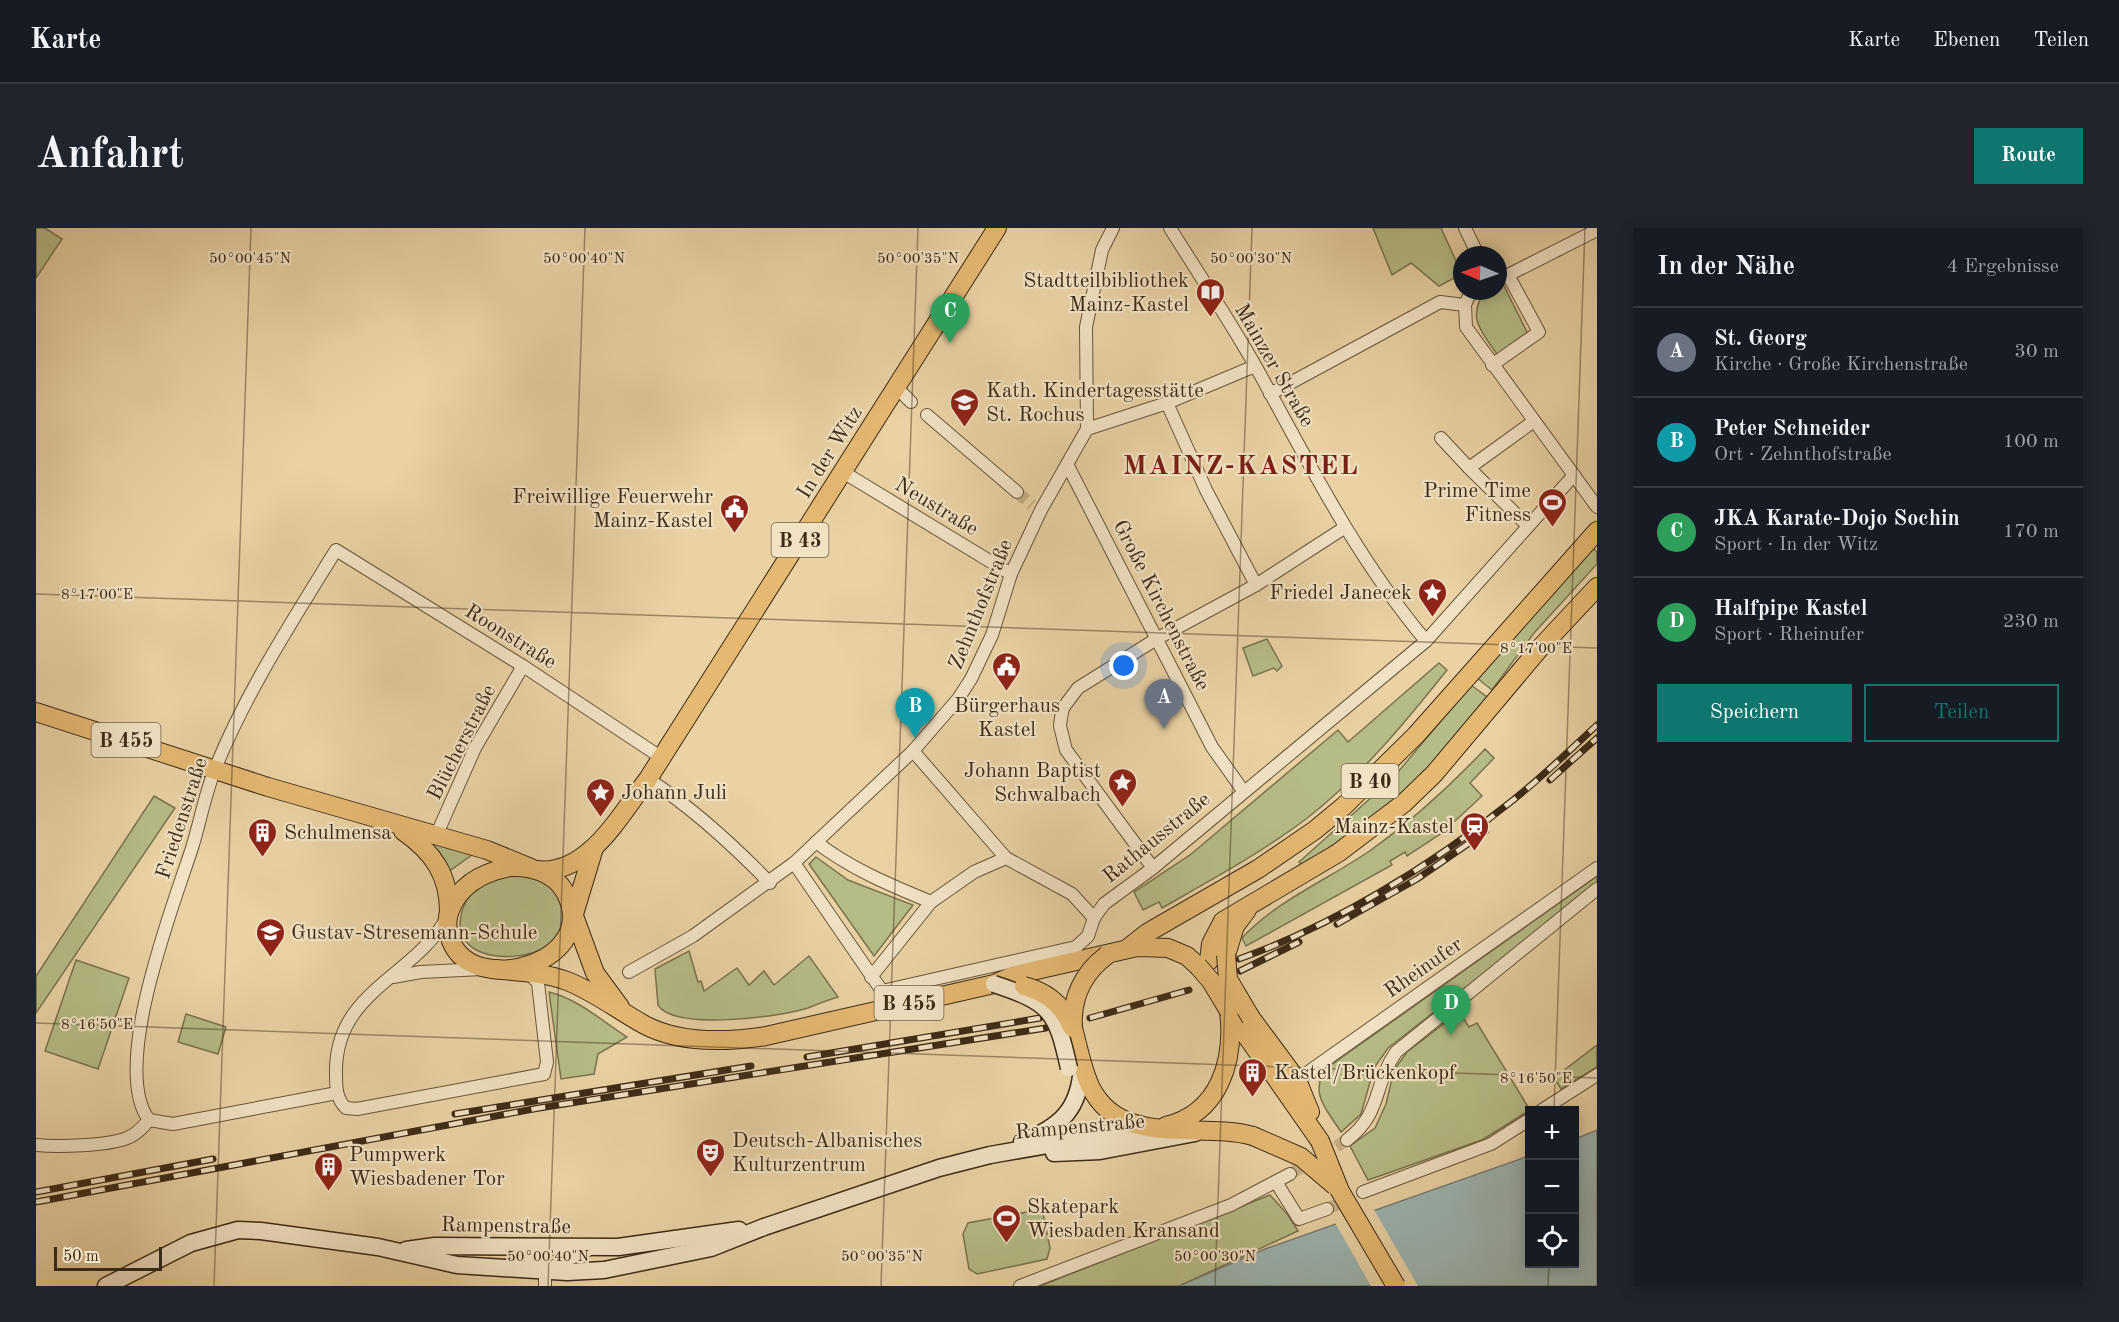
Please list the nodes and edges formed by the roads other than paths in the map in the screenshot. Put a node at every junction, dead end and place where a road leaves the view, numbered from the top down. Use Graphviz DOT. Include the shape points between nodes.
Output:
graph roads {
  1 [pos="997,228"];
  2 [pos="1113,228"];
  3 [pos="1170,228"];
  4 [pos="1465,228"];
  5 [pos="1597,230"];
  6 [pos="1474,246"];
  7 [pos="1507,272"];
  8 [pos="1507,280"];
  9 [pos="1467,300"];
  10 [pos="1465,304"];
  11 [pos="1492,365"];
  12 [pos="1255,366"];
  13 [pos="896,387"];
  14 [pos="1270,394"];
  15 [pos="911,402"];
  16 [pos="1167,403"];
  17 [pos="927,415"];
  18 [pos="1534,422"];
  19 [pos="1087,429"];
  20 [pos="1441,438"];
  21 [pos="1067,464"];
  22 [pos="1469,468"];
  23 [pos="843,472"];
  24 [pos="1574,475"];
  25 [pos="1017,492"];
  26 [pos="1597,507"];
  27 [pos="1528,526"];
  28 [pos="1344,528"];
  29 [pos="1597,531"];
  30 [pos="336,550"];
  31 [pos="1011,574"];
  32 [pos="1256,585"];
  33 [pos="1597,587"];
  34 [pos="1158,638"];
  35 [pos="1426,641"];
  36 [pos="523,666"];
  37 [pos="36,712"];
  38 [pos="913,752"];
  39 [pos="662,758"];
  40 [pos="215,770"];
  41 [pos="648,778"];
  42 [pos="1244,792"];
  43 [pos="389,822"];
  44 [pos="436,837"];
  45 [pos="816,842"];
  46 [pos="595,846"];
  47 [pos="1008,859"];
  48 [pos="794,863"];
  49 [pos="1153,868"];
  50 [pos="1597,868"];
  51 [pos="533,869"];
  52 [pos="770,883"];
  53 [pos="1597,889"];
  54 [pos="931,902"];
  55 [pos="449,914"];
  56 [pos="574,915"];
  57 [pos="1094,918"];
  58 [pos="1150,942"];
  59 [pos="1107,955"];
  60 [pos="1211,961"];
  61 [pos="491,969"];
  62 [pos="629,972"];
  63 [pos="529,973"];
  64 [pos="871,977"];
  65 [pos="384,982"];
  66 [pos="994,984"];
  67 [pos="623,1011"];
  68 [pos="1237,1019"];
  69 [pos="1073,1028"];
  70 [pos="1079,1065"];
  71 [pos="1597,1075"];
  72 [pos="1298,1091"];
  73 [pos="337,1093"];
  74 [pos="1548,1106"];
  75 [pos="149,1120"];
  76 [pos="1525,1122"];
  77 [pos="1153,1128"];
  78 [pos="1208,1130"];
  79 [pos="1347,1140"];
  80 [pos="36,1144"];
  81 [pos="990,1155"];
  82 [pos="1290,1174"];
  83 [pos="1276,1182"];
  84 [pos="1340,1191"];
  85 [pos="1364,1192"];
  86 [pos="1327,1209"];
  87 [pos="764,1227"];
  88 [pos="518,1248"];
  89 [pos="591,1248"];
  90 [pos="397,1251"];
  91 [pos="545,1278"];
  92 [pos="106,1286"];
  93 [pos="1020,1286"];
  94 [pos="1396,1286"];
  1 -- 13 [label="main road, In der Witz / B 43"];
  2 -- 19 [label="street" via="1102,250 1086,327"];
  3 -- 12 [label="street, Mainzer Straße"];
  4 -- 6 [label="street"];
  5 -- 7 [label="street"];
  8 -- 11 [label="street" via="1539,332"];
  9 -- 10 [label="street"];
  10 -- 11 [label="street" via="1466,327"];
  10 -- 14 [label="street" via="1440,302"];
  11 -- 18 [label="street"];
  12 -- 14 [label="street, Mainzer Straße"];
  12 -- 16 [label="street"];
  13 -- 15 [label="street"];
  13 -- 23 [label="main road, In der Witz / B 43"];
  14 -- 28 [label="street, Mainzer Straße"];
  16 -- 19 [label="street"];
  16 -- 32 [label="street" via="1206,490"];
  17 -- 25 [label="street"];
  18 -- 22 [label="street"];
  18 -- 24 [label="street"];
  19 -- 21 [label="street, Zehnthofstraße"];
  20 -- 22 [label="street"];
  21 -- 31 [label="street, Zehnthofstraße" via="1037,508"];
  21 -- 34 [label="street, Große Kirchenstraße"];
  22 -- 27 [label="street"];
  23 -- 31 [label="street, Neustraße"];
  23 -- 39 [label="main road, In der Witz / B 43"];
  24 -- 26 [label="street"];
  24 -- 27 [label="street, Rathausstraße"];
  27 -- 35 [label="street, Rathausstraße"];
  28 -- 32 [label="street"];
  28 -- 35 [label="street, Mainzer Straße" via="1393,602"];
  29 -- 58 [label="main road, B 40" via="1382,770 1315,830 1258,869 1206,914"];
  30 -- 36 [label="street, Roonstraße"];
  30 -- 40 [label="street, Friedenstraße" via="270,662"];
  31 -- 38 [label="street, Zehnthofstraße" via="992,634 971,679"];
  32 -- 34 [label="street"];
  33 -- 60 [label="main road, B 40" via="1434,774 1404,803 1338,854 1224,921 1211,944"];
  34 -- 42 [label="street, Große Kirchenstraße" via="1212,747"];
  34 -- 49 [label="street" via="1078,688 1063,708 1059,726 1066,750"];
  35 -- 42 [label="street, Rathausstraße"];
  36 -- 39 [label="street, Roonstraße"];
  36 -- 44 [label="street, Blücherstraße" via="475,748"];
  37 -- 40 [label="main road, B 455"];
  38 -- 45 [label="street, Zehnthofstraße"];
  38 -- 47 [label="street"];
  39 -- 41 [label="main road, In der Witz / B 43"];
  40 -- 43 [label="main road, B 455"];
  40 -- 75 [label="street, Friedenstraße" via="147,992 138,1048 138,1088"];
  41 -- 46 [label="main road, In der Witz / B 43"];
  41 -- 52 [label="street" via="681,800"];
  42 -- 49 [label="street, Rathausstraße"];
  43 -- 44 [label="main road, B 455"];
  43 -- 55 [label="main road, B 455" via="417,841 437,863 445,880"];
  44 -- 51 [label="main road, B 455" via="495,853"];
  45 -- 48 [label="street, Zehnthofstraße"];
  45 -- 54 [label="street" via="839,860"];
  46 -- 51 [label="main road, In der Witz / B 43" via="565,866"];
  46 -- 56 [label="main road, In der Witz / B 43"];
  47 -- 54 [label="street" via="974,872"];
  47 -- 57 [label="street" via="1072,894"];
  48 -- 52 [label="street, Zehnthofstraße"];
  48 -- 64 [label="street"];
  49 -- 57 [label="street, Rathausstraße" via="1104,904"];
  50 -- 72 [label="street, Rheinufer"];
  51 -- 55 [label="main road" via="498,869 475,879 459,894"];
  51 -- 56 [label="main road, B 455" via="563,888"];
  52 -- 62 [label="street, Zehnthofstraße" via="693,936"];
  53 -- 79 [label="street" via="1396,1052 1385,1068 1368,1119"];
  54 -- 64 [label="street"];
  55 -- 61 [label="main road, B 455" via="449,934 459,955 473,965"];
  55 -- 65 [label="street" via="428,943"];
  56 -- 61 [label="main road" via="565,941 550,955 521,966"];
  56 -- 67 [label="main road, B 455" via="595,973"];
  57 -- 64 [label="street, Rathausstraße" via="1088,936 1076,947 882,991"];
  58 -- 59 [label="main road, B 40"];
  58 -- 60 [label="main road, B 40"];
  59 -- 66 [label="main road, B 455, bridge" via="1015,975"];
  59 -- 69 [label="main road, B 40, bridge" via="1091,969 1080,987 1073,1007"];
  60 -- 68 [label="main road, B 40, bridge" via="1228,979"];
  60 -- 68 [label="main road, B 40, bridge" via="1211,981"];
  61 -- 63 [label="main road, B 455"];
  61 -- 65 [label="street" via="421,972"];
  63 -- 67 [label="main road, B 455" via="567,981"];
  63 -- 73 [label="street" via="537,983 547,1062 544,1074 357,1109 346,1108"];
  65 -- 73 [label="street" via="355,1009 342,1031 336,1063"];
  66 -- 67 [label="main road, B 455" via="766,1036 714,1040 665,1033"];
  66 -- 69 [label="main road, B 455, bridge" via="1042,992 1058,1004"];
  66 -- 70 [label="main road, B 455, bridge" via="1026,994 1048,1010"];
  68 -- 72 [label="main road, B 40"];
  68 -- 72 [label="main road, B 40" via="1270,1068"];
  68 -- 77 [label="main road" via="1229,1060 1216,1090 1192,1114"];
  69 -- 70 [label="main road, B 40"];
  70 -- 77 [label="main road, B 40" via="1102,1104 1127,1122"];
  70 -- 81 [label="main road, B 455" via="1066,1115 1041,1134"];
  71 -- 74 [label="street"];
  72 -- 84 [label="main road, B 40, bridge"];
  73 -- 75 [label="street" via="173,1125"];
  75 -- 80 [label="street" via="138,1132 120,1140 62,1146"];
  76 -- 85 [label="street" via="1491,1144"];
  77 -- 78 [label="main road, B 40"];
  77 -- 81 [label="main road, Rampenstraße"];
  78 -- 81 [label="main road, Rampenstraße" via="1100,1151"];
  78 -- 84 [label="main road, B 40, bridge" via="1253,1136 1301,1157"];
  81 -- 87 [label="main road, Rampenstraße" via="939,1168"];
  82 -- 83 [label="street"];
  83 -- 86 [label="street" via="1299,1219"];
  83 -- 93 [label="street" via="1231,1205"];
  84 -- 94 [label="main road, B 40, bridge"];
  87 -- 89 [label="main road, Rampenstraße" via="650,1244"];
  87 -- 91 [label="main road, Rampenstraße" via="711,1248"];
  88 -- 89 [label="main road, Rampenstraße"];
  88 -- 90 [label="main road, Rampenstraße" via="435,1246"];
  88 -- 91 [label="street"];
  89 -- 91 [label="street"];
  90 -- 91 [label="main road, Rampenstraße" via="457,1265"];
  90 -- 92 [label="main road" via="238,1230 191,1243"];
}
